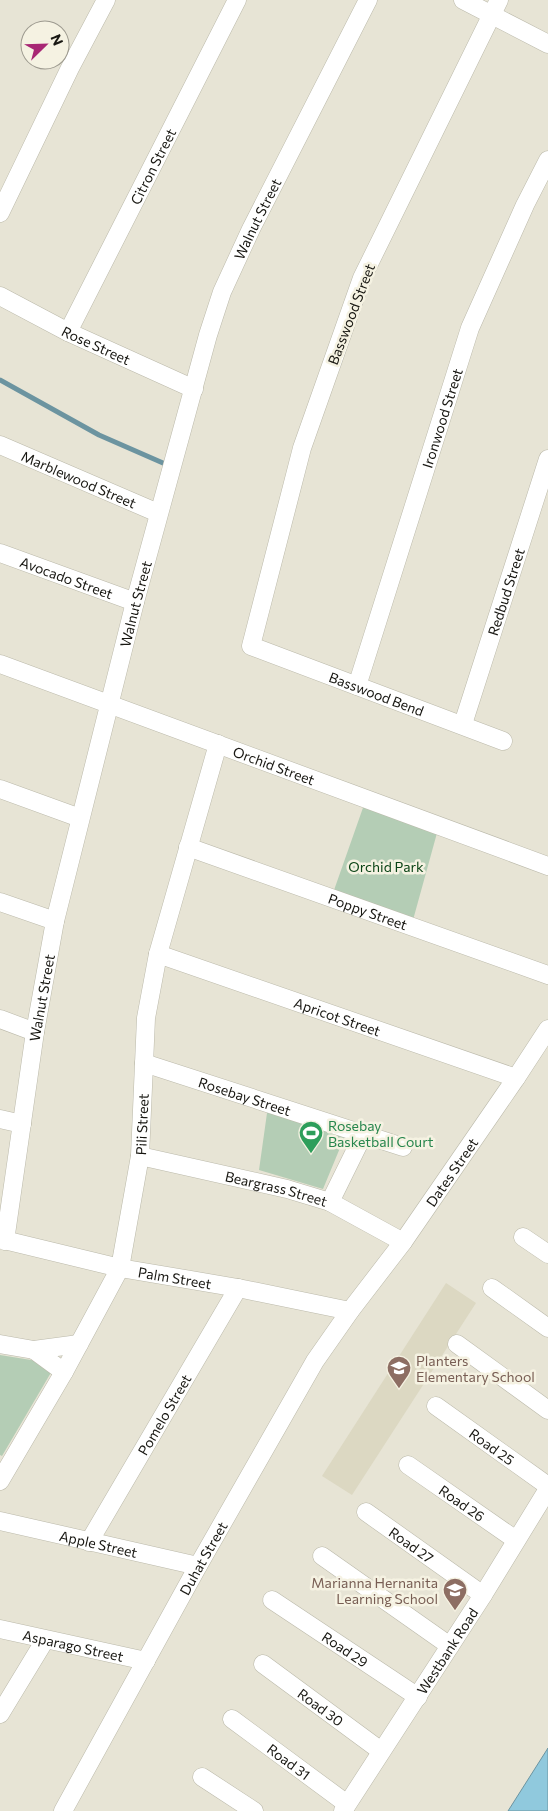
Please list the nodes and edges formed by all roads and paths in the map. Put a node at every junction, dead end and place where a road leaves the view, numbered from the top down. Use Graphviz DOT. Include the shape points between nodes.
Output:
graph roads {
  1 [pos="106,0"];
  2 [pos="237,0"];
  3 [pos="368,0"];
  4 [pos="463,0"];
  5 [pos="495,7"];
  6 [pos="548,44"];
  7 [pos="548,160"];
  8 [pos="0,213"];
  9 [pos="0,296"];
  10 [pos="68,332"];
  11 [pos="194,389"];
  12 [pos="0,445"];
  13 [pos="548,459"];
  14 [pos="158,513"];
  15 [pos="0,553"];
  16 [pos="135,602"];
  17 [pos="251,646"];
  18 [pos="0,664"];
  19 [pos="357,686"];
  20 [pos="110,703"];
  21 [pos="463,724"];
  22 [pos="503,740"];
  23 [pos="218,744"];
  24 [pos="0,789"];
  25 [pos="80,818"];
  26 [pos="188,847"];
  27 [pos="548,866"];
  28 [pos="0,902"];
  29 [pos="55,921"];
  30 [pos="158,954"];
  31 [pos="548,975"];
  32 [pos="0,1019"];
  33 [pos="548,1029"];
  34 [pos="35,1032"];
  35 [pos="144,1063"];
  36 [pos="516,1078"];
  37 [pos="0,1119"];
  38 [pos="22,1124"];
  39 [pos="364,1133"];
  40 [pos="403,1147"];
  41 [pos="140,1156"];
  42 [pos="330,1202"];
  43 [pos="523,1236"];
  44 [pos="2,1240"];
  45 [pos="403,1242"];
  46 [pos="548,1254"];
  47 [pos="120,1268"];
  48 [pos="238,1288"];
  49 [pos="492,1288"];
  50 [pos="350,1310"];
  51 [pos="548,1328"];
  52 [pos="0,1344"];
  53 [pos="79,1344"];
  54 [pos="457,1344"];
  55 [pos="34,1350"];
  56 [pos="64,1372"];
  57 [pos="436,1406"];
  58 [pos="548,1410"];
  59 [pos="408,1466"];
  60 [pos="0,1481"];
  61 [pos="548,1487"];
  62 [pos="366,1512"];
  63 [pos="0,1521"];
  64 [pos="516,1540"];
  65 [pos="89,1542"];
  66 [pos="322,1556"];
  67 [pos="198,1566"];
  68 [pos="483,1595"];
  69 [pos="272,1600"];
  70 [pos="0,1629"];
  71 [pos="45,1640"];
  72 [pos="450,1646"];
  73 [pos="146,1661"];
  74 [pos="263,1664"];
  75 [pos="418,1697"];
  76 [pos="0,1714"];
  77 [pos="232,1719"];
  78 [pos="380,1751"];
  79 [pos="202,1777"];
  80 [pos="345,1808"];
  81 [pos="63,1811"];
  82 [pos="254,1811"];
  1 -- 8 [label="street"];
  2 -- 10 [label="street, Citron Street"];
  3 -- 11 [label="street, Walnut Street" via="250,229 222,292"];
  4 -- 5 [label="street"];
  5 -- 6 [label="street"];
  5 -- 17 [label="street, Basswood Street" via="362,278 302,448"];
  7 -- 19 [label="street, Ironwood Street" via="470,328"];
  9 -- 10 [label="street, Rose Street"];
  10 -- 11 [label="street, Rose Street"];
  11 -- 14 [label="street, Walnut Street"];
  12 -- 14 [label="street, Marblewood Street"];
  13 -- 21 [label="street, Redbud Street"];
  14 -- 16 [label="street, Walnut Street"];
  15 -- 16 [label="street, Avocado Street"];
  16 -- 20 [label="street, Walnut Street"];
  17 -- 19 [label="street, Basswood Bend"];
  18 -- 20 [label="street, Orchid Street"];
  19 -- 21 [label="street, Basswood Bend"];
  20 -- 23 [label="street, Orchid Street"];
  20 -- 25 [label="street, Walnut Street"];
  21 -- 22 [label="street, Basswood Bend"];
  23 -- 26 [label="street, Pili Street"];
  23 -- 27 [label="street, Orchid Street"];
  24 -- 25 [label="street"];
  25 -- 29 [label="street, Walnut Street"];
  26 -- 30 [label="street, Pili Street"];
  26 -- 31 [label="street, Poppy Street"];
  28 -- 29 [label="street"];
  29 -- 34 [label="street, Walnut Street"];
  30 -- 35 [label="street, Pili Street" via="146,1018"];
  30 -- 36 [label="street, Apricot Street"];
  32 -- 34 [label="street"];
  33 -- 36 [label="street, Dates Street"];
  34 -- 38 [label="street, Walnut Street"];
  35 -- 39 [label="street, Rosebay Street"];
  35 -- 41 [label="street, Pili Street"];
  36 -- 45 [label="street, Dates Street"];
  37 -- 38 [label="street"];
  38 -- 44 [label="street, Walnut Street"];
  39 -- 40 [label="street, Rosebay Street"];
  39 -- 42 [label="street"];
  41 -- 42 [label="street, Beargrass Street" via="287,1189"];
  41 -- 47 [label="street, Pili Street"];
  42 -- 45 [label="street, Beargrass Street"];
  43 -- 46 [label="street"];
  44 -- 47 [label="street, Palm Street"];
  45 -- 50 [label="street, Dates Street"];
  47 -- 48 [label="street, Palm Street"];
  47 -- 53 [label="street, Pili Street"];
  48 -- 50 [label="street, Palm Street"];
  48 -- 65 [label="street, Pomelo Street"];
  49 -- 51 [label="street"];
  50 -- 67 [label="street, Duhat Street" via="315,1361"];
  52 -- 55 [label="street"];
  53 -- 55 [label="street"];
  53 -- 56 [label="street, Pili Street"];
  54 -- 58 [label="street"];
  55 -- 56 [label="street"];
  56 -- 60 [label="street, Pili Street"];
  57 -- 61 [label="street, Road 25"];
  59 -- 64 [label="street, Road 26"];
  61 -- 64 [label="street, Westbank Road"];
  62 -- 68 [label="street, Road 27"];
  63 -- 65 [label="street, Apple Street"];
  64 -- 68 [label="street, Westbank Road"];
  65 -- 67 [label="street, Apple Street"];
  66 -- 72 [label="street"];
  67 -- 73 [label="street, Duhat Street"];
  68 -- 72 [label="street, Westbank Road"];
  69 -- 75 [label="street, Road 29"];
  70 -- 71 [label="street, Asparago Street"];
  71 -- 73 [label="street, Asparago Street"];
  71 -- 76 [label="street"];
  72 -- 75 [label="street, Westbank Road"];
  73 -- 81 [label="street, Duhat Street"];
  74 -- 78 [label="street, Road 30"];
  75 -- 78 [label="street, Westbank Road"];
  77 -- 80 [label="street, Road 31"];
  78 -- 80 [label="street, Westbank Road"];
  79 -- 82 [label="street"];
}
